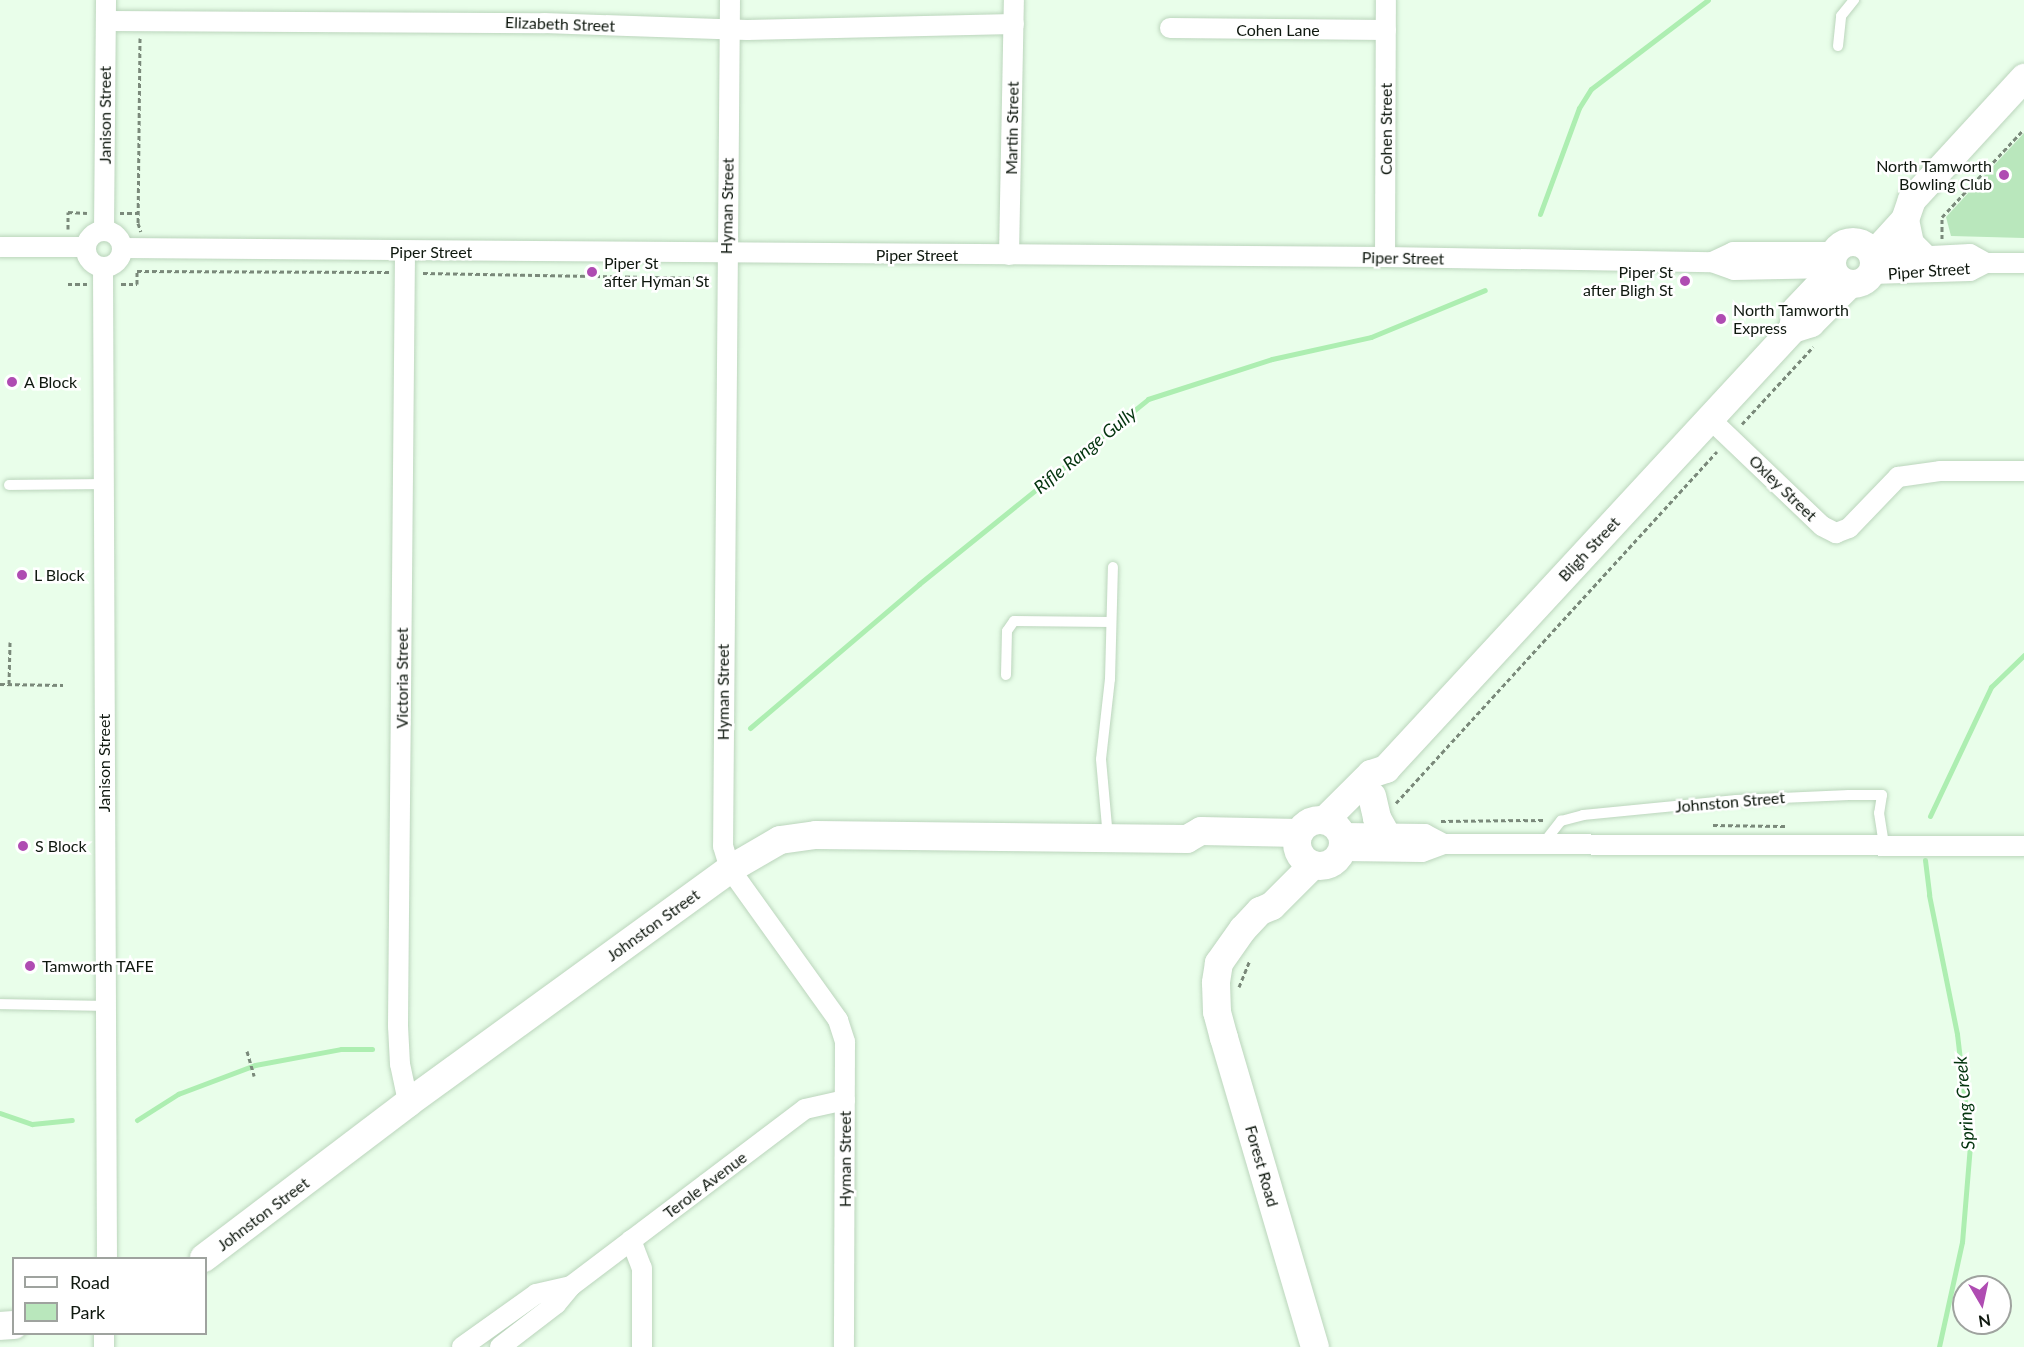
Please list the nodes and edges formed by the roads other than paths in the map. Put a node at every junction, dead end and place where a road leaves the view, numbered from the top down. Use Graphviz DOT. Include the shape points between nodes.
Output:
graph roads {
  1 [pos="106,0"];
  2 [pos="730,0"];
  3 [pos="1014,0"];
  4 [pos="1386,0"];
  5 [pos="1854,0"];
  6 [pos="106,21"];
  7 [pos="1014,24"];
  8 [pos="730,27"];
  9 [pos="1170,28"];
  10 [pos="1386,30"];
  11 [pos="1838,46"];
  12 [pos="2024,78"];
  13 [pos="1909,210"];
  14 [pos="104,231"];
  15 [pos="0,247"];
  16 [pos="86,248"];
  17 [pos="122,248"];
  18 [pos="1932,250"];
  19 [pos="405,252"];
  20 [pos="726,254"];
  21 [pos="1009,255"];
  22 [pos="1385,257"];
  23 [pos="1853,263"];
  24 [pos="1986,263"];
  25 [pos="2024,263"];
  26 [pos="103,267"];
  27 [pos="1709,418"];
  28 [pos="2024,471"];
  29 [pos="104,484"];
  30 [pos="9,485"];
  31 [pos="1113,567"];
  32 [pos="1111,622"];
  33 [pos="1006,675"];
  34 [pos="1386,770"];
  35 [pos="1372,796"];
  36 [pos="1337,833"];
  37 [pos="1396,834"];
  38 [pos="1108,838"];
  39 [pos="1444,844"];
  40 [pos="1542,844"];
  41 [pos="1884,844"];
  42 [pos="2024,846"];
  43 [pos="1302,850"];
  44 [pos="730,869"];
  45 [pos="0,1004"];
  46 [pos="104,1006"];
  47 [pos="845,1100"];
  48 [pos="408,1103"];
  49 [pos="631,1240"];
  50 [pos="107,1257"];
  51 [pos="205,1257"];
  52 [pos="571,1286"];
  53 [pos="462,1347"];
  54 [pos="500,1347"];
  55 [pos="642,1347"];
  56 [pos="844,1347"];
  57 [pos="1315,1347"];
  1 -- 6 [label="street, Janison Street"];
  2 -- 8 [label="street, Hyman Street"];
  3 -- 7 [label="street, Martin Street"];
  4 -- 10 [label="street, Cohen Street"];
  5 -- 11 [label="lane" via="1841,16"];
  6 -- 8 [label="street, Elizabeth Street"];
  6 -- 14 [label="street, Janison Street"];
  7 -- 8 [label="street, Elizabeth Street"];
  7 -- 21 [label="street, Martin Street"];
  8 -- 20 [label="street, Hyman Street"];
  9 -- 10 [label="street, Cohen Lane"];
  10 -- 22 [label="street, Cohen Street"];
  12 -- 13 [label="street, Bligh Street"];
  13 -- 18 [label="street" via="1910,244"];
  13 -- 23 [label="street, Bligh Street"];
  14 -- 16 [label="street" via="94,234"];
  14 -- 17 [label="street" via="118,238"];
  15 -- 16 [label="street"];
  16 -- 26 [label="street" via="92,263"];
  17 -- 19 [label="street, Piper Street"];
  17 -- 26 [label="street" via="115,264"];
  18 -- 23 [label="street, Piper Street"];
  18 -- 24 [label="street, Piper Street" via="1970,254"];
  19 -- 20 [label="street, Piper Street"];
  19 -- 48 [label="street, Victoria Street" via="396,272 398,1026"];
  20 -- 21 [label="street, Piper Street"];
  20 -- 44 [label="street, Hyman Street" via="722,776 723,846"];
  21 -- 22 [label="street, Piper Street"];
  22 -- 23 [label="street, Piper Street" via="1712,262 1733,252"];
  23 -- 24 [label="street, Piper Street" via="1970,271"];
  23 -- 27 [label="street, Bligh Street" via="1796,310 1804,336"];
  24 -- 25 [label="street, Piper Street"];
  26 -- 29 [label="street, Janison Street"];
  27 -- 28 [label="street, Oxley Street" via="1822,526 1836,533 1849,528 1898,477 1940,471"];
  27 -- 34 [label="street, Bligh Street"];
  29 -- 30 [label="lane"];
  29 -- 46 [label="street, Janison Street"];
  31 -- 32 [label="lane"];
  32 -- 33 [label="lane" via="1014,621 1007,631"];
  32 -- 38 [label="lane" via="1101,771"];
  34 -- 35 [label="street, Bligh Street" via="1384,783"];
  34 -- 36 [label="street, Bligh Street" via="1371,774"];
  35 -- 36 [label="street, Bligh Street"];
  35 -- 37 [label="street" via="1377,819"];
  36 -- 37 [label="street"];
  36 -- 39 [label="street" via="1422,852"];
  36 -- 43 [label="street" via="1307,823"];
  36 -- 43 [label="street" via="1327,865"];
  37 -- 39 [label="street" via="1425,834"];
  38 -- 43 [label="street, Johnston Street" via="1186,839 1201,848"];
  38 -- 44 [label="street, Johnston Street" via="804,836 768,845"];
  39 -- 40 [label="street"];
  40 -- 41 [label="street"];
  40 -- 41 [label="lane, Johnston Street" via="1561,821 1583,815 1736,800 1848,795 1882,795 1879,813"];
  41 -- 42 [label="street"];
  43 -- 57 [label="street, Forest Road" via="1260,897 1260,911 1219,963 1226,989 1224,1038"];
  44 -- 47 [label="street, Hyman Street" via="838,1020 845,1042"];
  44 -- 48 [label="street, Johnston Street"];
  45 -- 46 [label="lane"];
  46 -- 50 [label="street, Janison Street"];
  47 -- 49 [label="street, Terole Avenue" via="805,1110"];
  47 -- 56 [label="street, Hyman Street"];
  48 -- 51 [label="street, Johnston Street"];
  49 -- 52 [label="street, Terole Avenue"];
  49 -- 55 [label="street" via="642,1268"];
  52 -- 53 [label="street, Terole Avenue" via="536,1294"];
  52 -- 54 [label="street, Terole Avenue" via="556,1304"];
}
